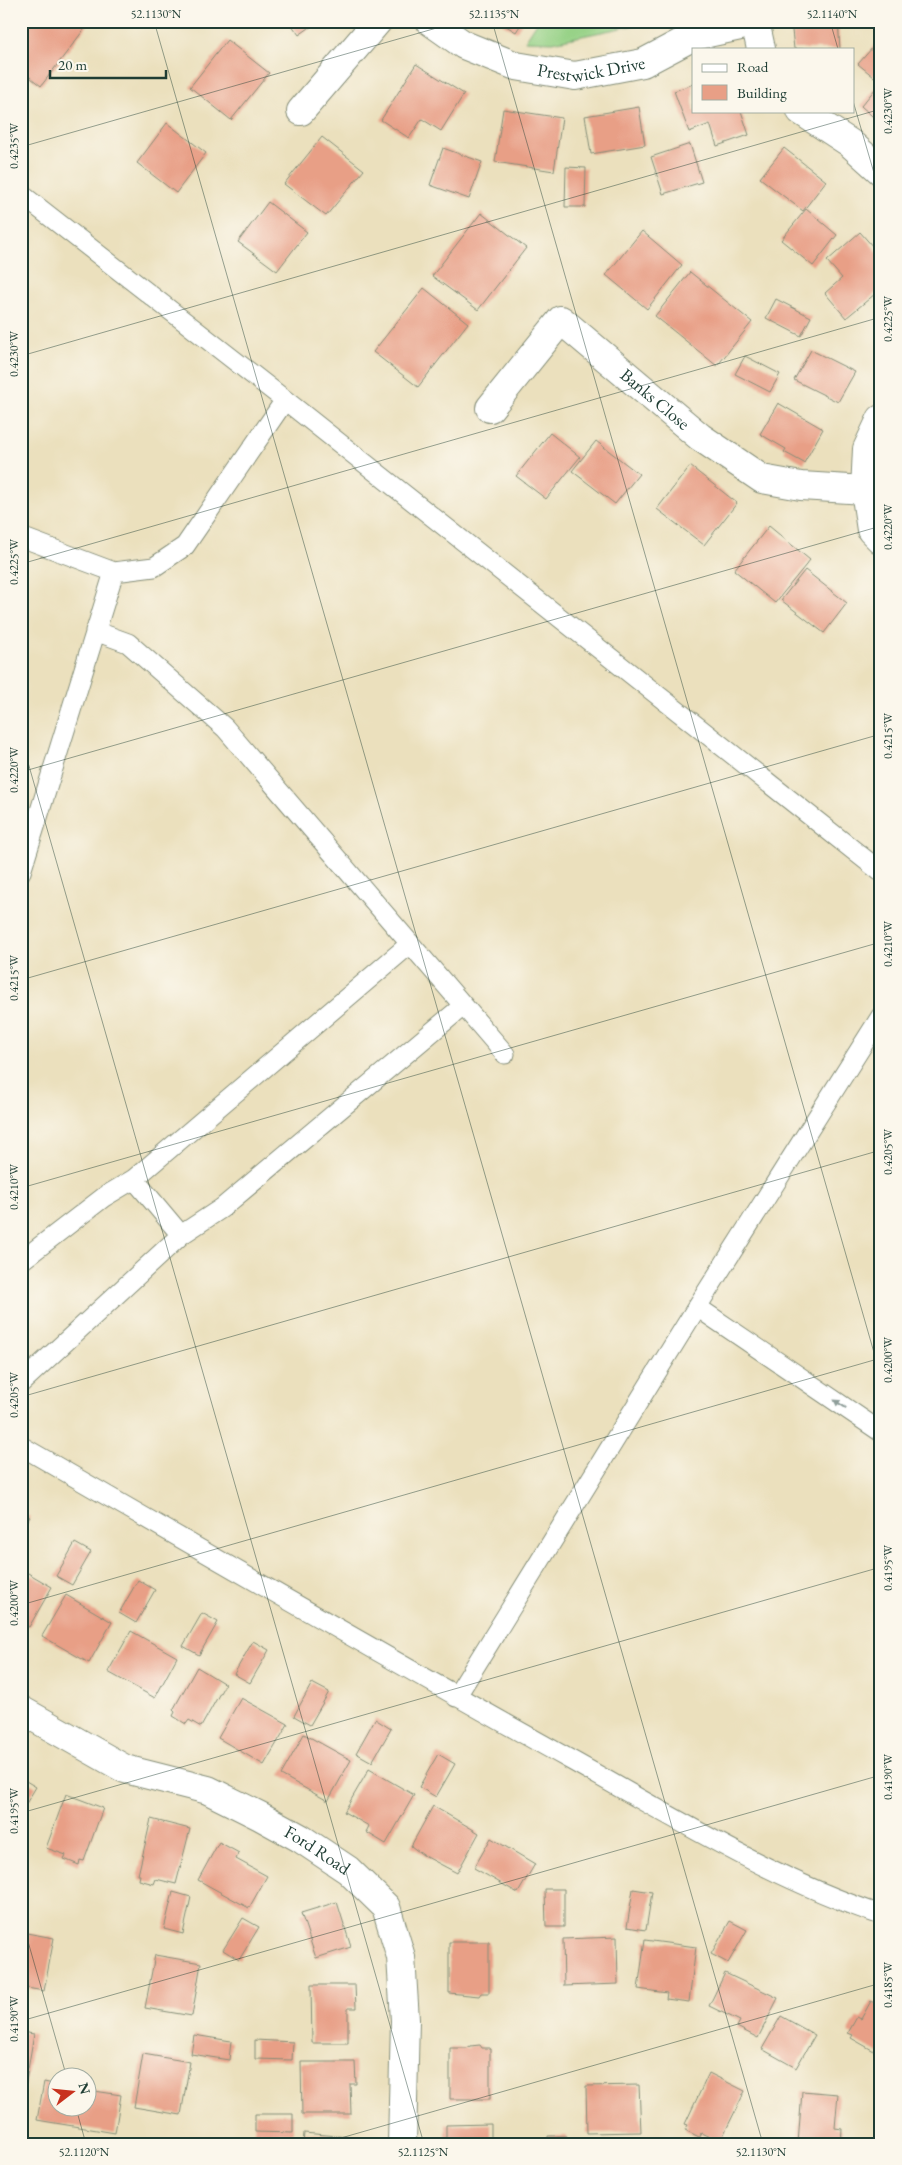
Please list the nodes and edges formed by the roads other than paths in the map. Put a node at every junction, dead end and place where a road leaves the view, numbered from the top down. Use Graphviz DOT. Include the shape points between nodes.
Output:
graph roads {
  1 [pos="378,21"];
  2 [pos="430,21"];
  3 [pos="757,31"];
  4 [pos="301,111"];
  5 [pos="803,112"];
  6 [pos="881,170"];
  7 [pos="21,194"];
  8 [pos="286,400"];
  9 [pos="490,408"];
  10 [pos="881,419"];
  11 [pos="864,490"];
  12 [pos="21,537"];
  13 [pos="881,540"];
  14 [pos="114,572"];
  15 [pos="95,631"];
  16 [pos="21,872"];
  17 [pos="881,872"];
  18 [pos="410,944"];
  19 [pos="463,1006"];
  20 [pos="881,1016"];
  21 [pos="505,1054"];
  22 [pos="134,1179"];
  23 [pos="182,1235"];
  24 [pos="21,1261"];
  25 [pos="696,1308"];
  26 [pos="21,1383"];
  27 [pos="881,1432"];
  28 [pos="21,1446"];
  29 [pos="456,1697"];
  30 [pos="21,1710"];
  31 [pos="881,1915"];
  32 [pos="402,2144"];
  1 -- 4 [label="street"];
  2 -- 3 [label="street, Prestwick Drive" via="464,46 516,66 575,76 643,63 694,36"];
  5 -- 6 [label="street" via="850,143"];
  7 -- 8 [label="lane"];
  8 -- 14 [label="lane" via="185,546 154,567"];
  8 -- 17 [label="lane"];
  9 -- 11 [label="street, Banks Close" via="561,320 700,437 762,479 801,486"];
  10 -- 11 [label="street" via="867,449"];
  11 -- 13 [label="street" via="871,530"];
  12 -- 14 [label="lane"];
  14 -- 15 [label="lane"];
  15 -- 16 [label="lane"];
  15 -- 18 [label="lane" via="128,642 225,728"];
  18 -- 19 [label="lane"];
  18 -- 22 [label="lane"];
  19 -- 21 [label="lane"];
  19 -- 23 [label="lane" via="222,1208"];
  20 -- 25 [label="lane"];
  22 -- 23 [label="lane"];
  22 -- 24 [label="lane"];
  23 -- 26 [label="lane"];
  27 -- 25 [label="lane, one-way"];
  25 -- 29 [label="lane"];
  28 -- 29 [label="lane"];
  29 -- 31 [label="lane" via="751,1860 836,1900"];
  30 -- 32 [label="street, Ford Road" via="126,1769 208,1790 260,1816 348,1870 386,1907 401,1957 404,2020"];
}
